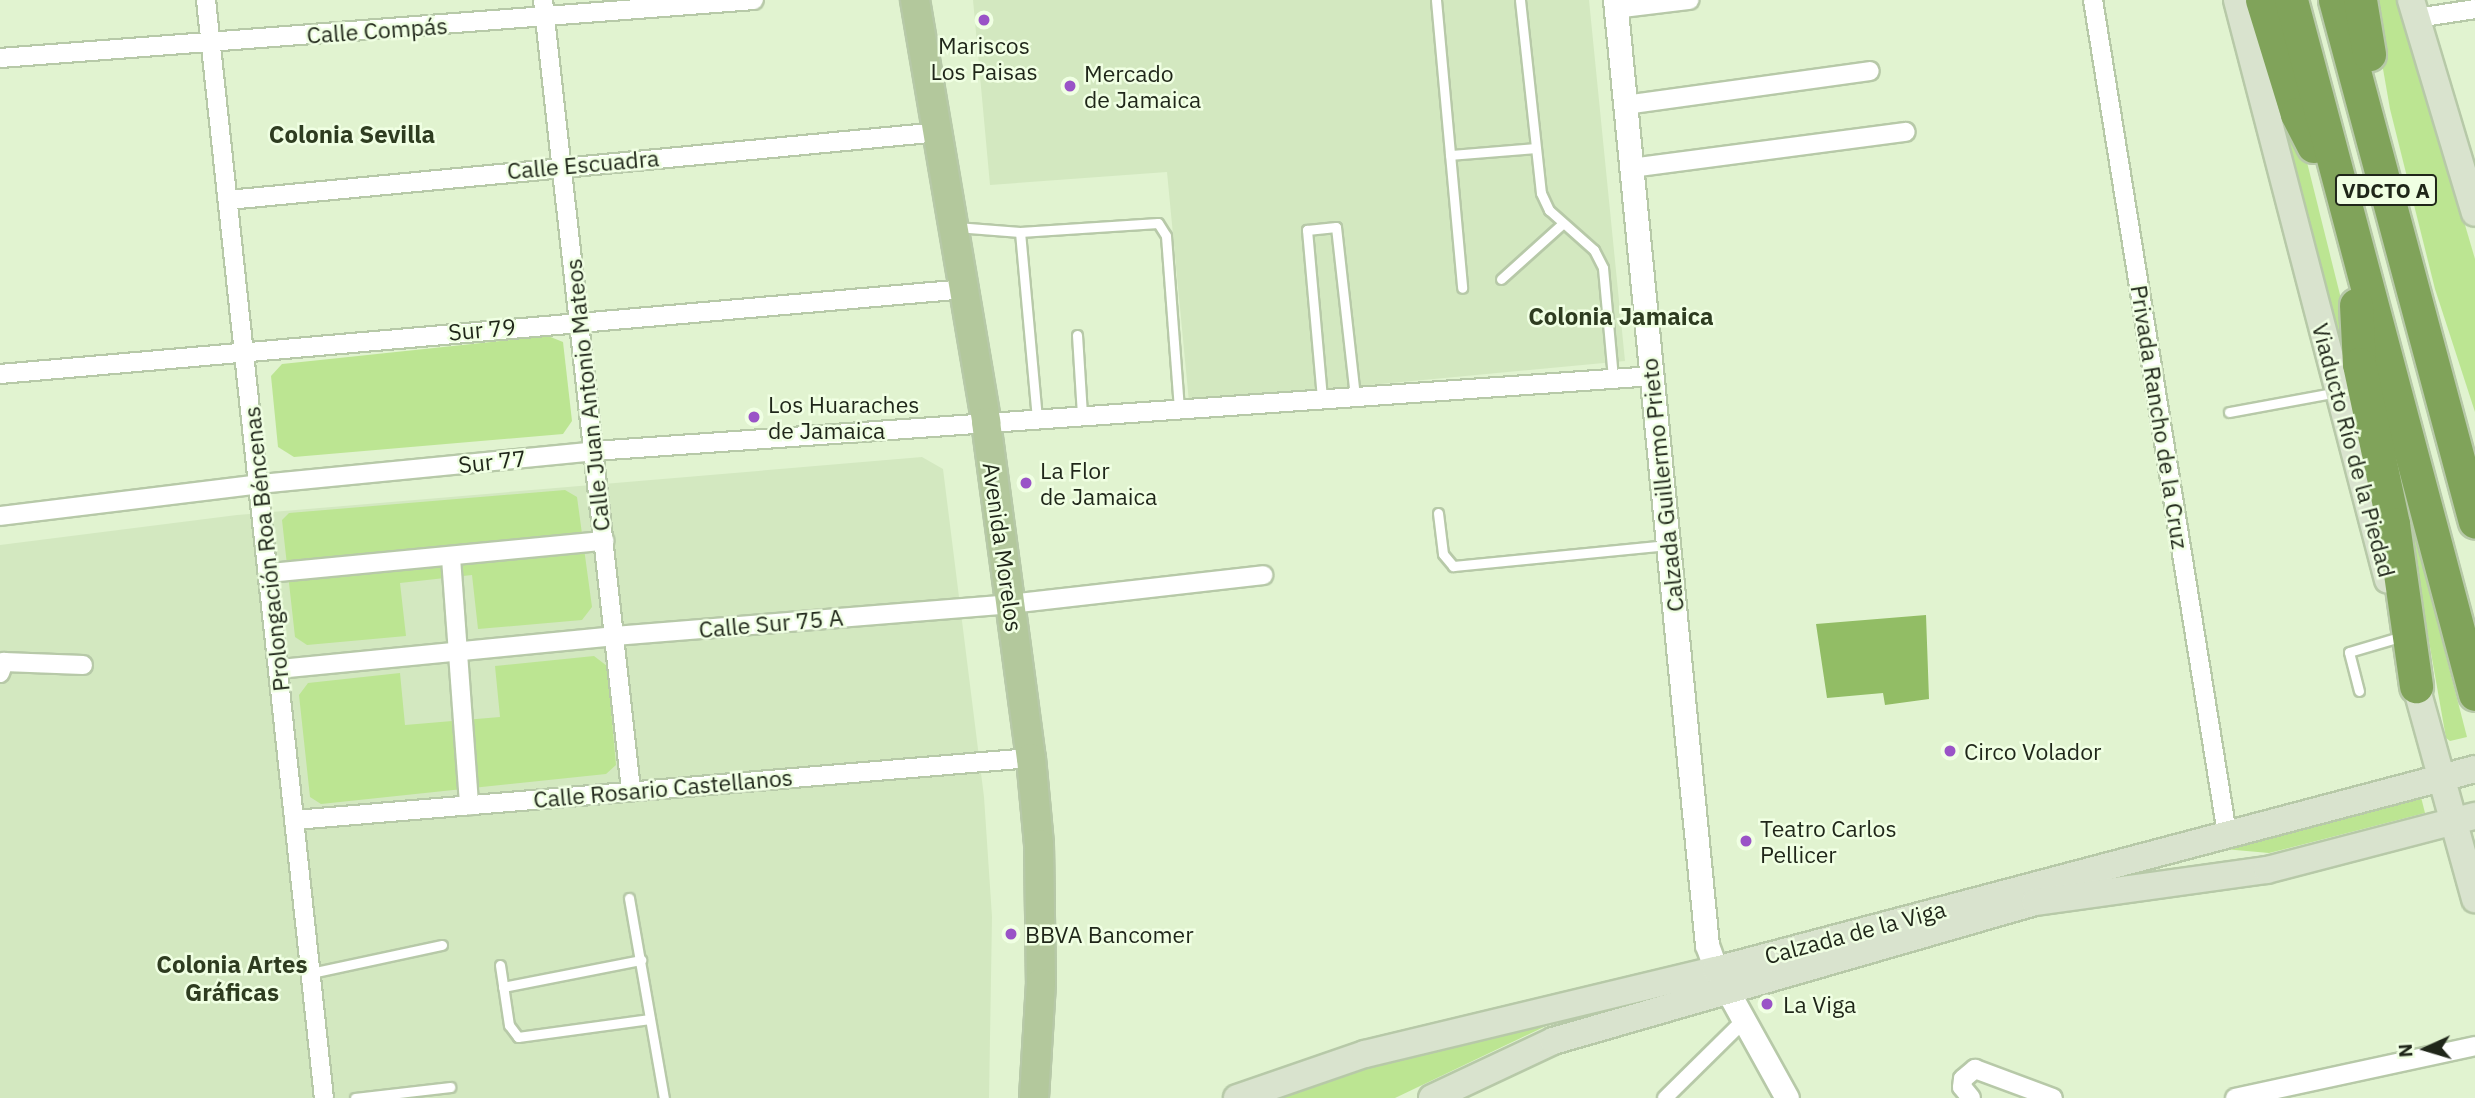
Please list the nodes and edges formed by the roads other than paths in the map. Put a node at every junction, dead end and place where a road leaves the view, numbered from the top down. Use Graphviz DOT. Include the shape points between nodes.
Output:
graph roads {
  1 [pos="206,0"];
  2 [pos="754,0"];
  3 [pos="915,0"];
  4 [pos="1436,0"];
  5 [pos="1689,0"];
  6 [pos="2092,0"];
  7 [pos="2237,0"];
  8 [pos="2262,0"];
  9 [pos="2291,0"];
  10 [pos="2335,0"];
  11 [pos="2360,0"];
  12 [pos="1523,2"];
  13 [pos="1615,5"];
  14 [pos="544,9"];
  15 [pos="2414,9"];
  16 [pos="2475,9"];
  17 [pos="211,43"];
  18 [pos="0,58"];
  19 [pos="1870,71"];
  20 [pos="1625,105"];
  21 [pos="939,132"];
  22 [pos="1906,132"];
  23 [pos="1535,148"];
  24 [pos="1450,155"];
  25 [pos="561,166"];
  26 [pos="1631,168"];
  27 [pos="2336,178"];
  28 [pos="228,200"];
  29 [pos="2389,202"];
  30 [pos="2475,213"];
  31 [pos="1562,224"];
  32 [pos="955,227"];
  33 [pos="1020,232"];
  34 [pos="2360,268"];
  35 [pos="1501,279"];
  36 [pos="1462,288"];
  37 [pos="965,289"];
  38 [pos="2414,294"];
  39 [pos="579,320"];
  40 [pos="1077,335"];
  41 [pos="245,351"];
  42 [pos="0,373"];
  43 [pos="1652,376"];
  44 [pos="1613,378"];
  45 [pos="2339,392"];
  46 [pos="1355,396"];
  47 [pos="1322,398"];
  48 [pos="1179,407"];
  49 [pos="2229,412"];
  50 [pos="1082,414"];
  51 [pos="1037,419"];
  52 [pos="986,422"];
  53 [pos="2475,444"];
  54 [pos="594,452"];
  55 [pos="260,484"];
  56 [pos="1438,513"];
  57 [pos="0,516"];
  58 [pos="2475,522"];
  59 [pos="604,541"];
  60 [pos="1668,545"];
  61 [pos="451,558"];
  62 [pos="269,573"];
  63 [pos="1262,575"];
  64 [pos="1010,604"];
  65 [pos="614,636"];
  66 [pos="2403,636"];
  67 [pos="458,651"];
  68 [pos="83,665"];
  69 [pos="279,669"];
  70 [pos="0,673"];
  71 [pos="2416,687"];
  72 [pos="2359,691"];
  73 [pos="2475,694"];
  74 [pos="1031,758"];
  75 [pos="2475,769"];
  76 [pos="2442,778"];
  77 [pos="631,789"];
  78 [pos="469,804"];
  79 [pos="2465,818"];
  80 [pos="295,820"];
  81 [pos="2227,834"];
  82 [pos="2079,871"];
  83 [pos="2164,883"];
  84 [pos="629,898"];
  85 [pos="2475,899"];
  86 [pos="442,945"];
  87 [pos="641,960"];
  88 [pos="500,965"];
  89 [pos="311,973"];
  90 [pos="1721,979"];
  91 [pos="503,987"];
  92 [pos="1617,994"];
  93 [pos="650,1019"];
  94 [pos="1744,1020"];
  95 [pos="2475,1046"];
  96 [pos="1502,1062"];
  97 [pos="450,1087"];
  98 [pos="324,1098"];
  99 [pos="355,1098"];
  100 [pos="664,1098"];
  101 [pos="1034,1098"];
  102 [pos="1237,1098"];
  103 [pos="1432,1098"];
  104 [pos="1665,1098"];
  105 [pos="1787,1098"];
  106 [pos="1971,1098"];
  107 [pos="2053,1098"];
  108 [pos="2235,1098"];
  1 -- 17 [label="street, Prolongación Roa Béncenas"];
  2 -- 14 [label="street, Calle Compás"];
  3 -- 21 [label="main road, Avenida Morelos"];
  4 -- 24 [label="lane"];
  5 -- 13 [label="street"];
  6 -- 81 [label="street, Privada Rancho de la Cruz"];
  7 -- 45 [label="main road, Viaducto Río de la Piedad"];
  8 -- 27 [label="highway" via="2297,114"];
  9 -- 27 [label="highway, VDCTO A"];
  10 -- 29 [label="highway, VDCTO A"];
  11 -- 29 [label="highway" via="2383,129"];
  12 -- 23 [label="lane"];
  13 -- 20 [label="street, Calzada Guillermo Prieto"];
  14 -- 17 [label="street, Calle Compás"];
  14 -- 25 [label="street, Calle Juan Antonio Mateos"];
  15 -- 16 [label="street"];
  15 -- 30 [label="main road"];
  17 -- 18 [label="street, Calle Compás"];
  17 -- 28 [label="street, Prolongación Roa Béncenas"];
  19 -- 20 [label="street"];
  20 -- 26 [label="street, Calzada Guillermo Prieto"];
  21 -- 25 [label="street, Calle Escuadra"];
  21 -- 32 [label="main road, Avenida Morelos"];
  22 -- 26 [label="street"];
  23 -- 24 [label="lane"];
  23 -- 31 [label="lane" via="1541,193"];
  24 -- 36 [label="lane"];
  25 -- 28 [label="street, Calle Escuadra"];
  25 -- 39 [label="street, Calle Juan Antonio Mateos"];
  26 -- 43 [label="street, Calzada Guillermo Prieto"];
  27 -- 34 [label="highway, VDCTO A"];
  28 -- 41 [label="street, Prolongación Roa Béncenas"];
  29 -- 38 [label="highway, VDCTO A"];
  31 -- 35 [label="lane"];
  31 -- 44 [label="lane" via="1594,250 1603,268"];
  32 -- 33 [label="lane"];
  32 -- 37 [label="main road, Avenida Morelos"];
  33 -- 48 [label="lane" via="1150,222 1163,229"];
  33 -- 51 [label="lane"];
  34 -- 71 [label="highway" via="2355,317 2359,365 2398,549"];
  34 -- 73 [label="highway, VDCTO A"];
  37 -- 39 [label="street, Sur 79"];
  37 -- 52 [label="main road, Avenida Morelos"];
  38 -- 53 [label="highway" via="2445,356"];
  38 -- 58 [label="highway, VDCTO A"];
  39 -- 41 [label="street, Sur 79"];
  39 -- 54 [label="street, Calle Juan Antonio Mateos"];
  40 -- 50 [label="lane"];
  41 -- 42 [label="street, Sur 79"];
  41 -- 55 [label="street, Prolongación Roa Béncenas"];
  43 -- 44 [label="street, Sur 77"];
  43 -- 60 [label="street, Calzada Guillermo Prieto"];
  44 -- 46 [label="street, Sur 77"];
  45 -- 49 [label="lane"];
  45 -- 66 [label="main road, Viaducto Río de la Piedad"];
  46 -- 47 [label="street, Sur 77"];
  46 -- 47 [label="lane" via="1336,227 1307,230"];
  47 -- 48 [label="street, Sur 77"];
  48 -- 50 [label="street, Sur 77"];
  50 -- 51 [label="street, Sur 77"];
  51 -- 52 [label="street, Sur 77"];
  52 -- 54 [label="street, Sur 77"];
  52 -- 64 [label="main road, Avenida Morelos"];
  54 -- 55 [label="street, Sur 77"];
  54 -- 59 [label="street, Calle Juan Antonio Mateos"];
  55 -- 57 [label="street, Sur 77"];
  55 -- 62 [label="street, Prolongación Roa Béncenas"];
  56 -- 60 [label="lane" via="1443,554 1453,566"];
  59 -- 61 [label="street"];
  59 -- 65 [label="street, Calle Juan Antonio Mateos"];
  60 -- 90 [label="street, Calzada Guillermo Prieto" via="1707,945"];
  61 -- 62 [label="street"];
  61 -- 67 [label="street"];
  62 -- 69 [label="street, Prolongación Roa Béncenas"];
  63 -- 64 [label="street, Calle Sur 75 A"];
  64 -- 65 [label="street, Calle Sur 75 A"];
  64 -- 74 [label="main road, Avenida Morelos"];
  65 -- 67 [label="street, Calle Sur 75 A"];
  65 -- 77 [label="street, Calle Juan Antonio Mateos"];
  66 -- 71 [label="main road, Viaducto Río de la Piedad"];
  66 -- 72 [label="lane" via="2349,652"];
  67 -- 69 [label="street, Calle Sur 75 A"];
  67 -- 78 [label="street"];
  68 -- 70 [label="street" via="4,662"];
  69 -- 80 [label="street, Prolongación Roa Béncenas"];
  71 -- 76 [label="main road, Viaducto Río de la Piedad"];
  74 -- 77 [label="street, Calle Rosario Castellanos"];
  74 -- 101 [label="main road, Avenida Morelos" via="1039,844 1041,982"];
  75 -- 76 [label="main road, Calzada de la Viga"];
  76 -- 79 [label="main road, Viaducto Río de la Piedad"];
  76 -- 81 [label="main road, Calzada de la Viga"];
  77 -- 78 [label="street, Calle Rosario Castellanos"];
  78 -- 80 [label="street, Calle Rosario Castellanos"];
  79 -- 83 [label="main road, Calzada de la Viga" via="2267,870"];
  79 -- 85 [label="main road, Viaducto Río de la Piedad"];
  80 -- 89 [label="street, Prolongación Roa Béncenas"];
  81 -- 82 [label="main road, Calzada de la Viga"];
  82 -- 83 [label="main road" via="2130,873"];
  82 -- 90 [label="main road, Calzada de la Viga"];
  83 -- 90 [label="main road, Calzada de la Viga" via="2035,902"];
  84 -- 87 [label="lane"];
  86 -- 89 [label="lane"];
  87 -- 91 [label="lane"];
  87 -- 93 [label="lane"];
  88 -- 91 [label="lane"];
  89 -- 98 [label="street, Prolongación Roa Béncenas"];
  90 -- 92 [label="main road, Calzada de la Viga"];
  90 -- 94 [label="street, Calzada Guillermo Prieto"];
  90 -- 96 [label="main road, Calzada de la Viga"];
  91 -- 93 [label="lane" via="509,1025 518,1037"];
  92 -- 96 [label="main road"];
  92 -- 102 [label="main road, Calzada de la Viga" via="1365,1054"];
  93 -- 100 [label="lane"];
  94 -- 104 [label="street"];
  94 -- 105 [label="street, Calzada Guillermo Prieto"];
  95 -- 108 [label="street"];
  96 -- 103 [label="main road, Calzada de la Viga"];
  97 -- 99 [label="lane"];
  106 -- 107 [label="street" via="1962,1087 1963,1079 1975,1069"];
}
